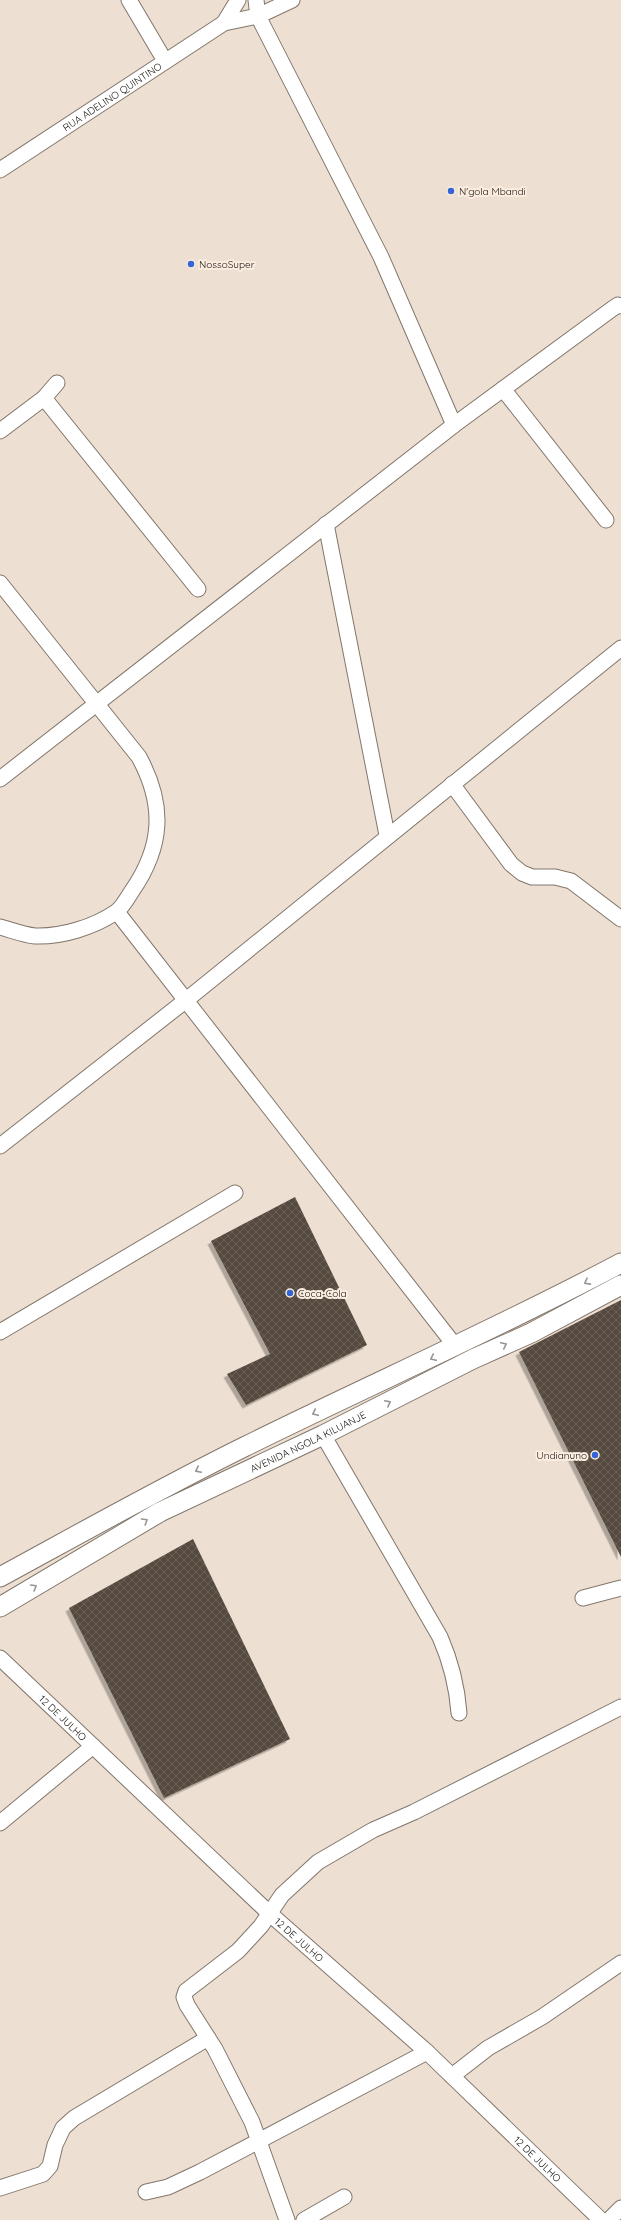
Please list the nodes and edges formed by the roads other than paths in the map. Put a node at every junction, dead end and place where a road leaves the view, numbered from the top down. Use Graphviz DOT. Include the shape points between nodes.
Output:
graph roads {
  1 [pos="129,0"];
  2 [pos="238,0"];
  3 [pos="256,0"];
  4 [pos="292,0"];
  5 [pos="258,16"];
  6 [pos="224,23"];
  7 [pos="165,61"];
  8 [pos="0,170"];
  9 [pos="621,306"];
  10 [pos="57,382"];
  11 [pos="502,389"];
  12 [pos="44,398"];
  13 [pos="454,425"];
  14 [pos="0,431"];
  15 [pos="606,520"];
  16 [pos="326,524"];
  17 [pos="0,583"];
  18 [pos="198,589"];
  19 [pos="621,648"];
  20 [pos="96,702"];
  21 [pos="0,779"];
  22 [pos="452,784"];
  23 [pos="387,836"];
  24 [pos="117,912"];
  25 [pos="621,919"];
  26 [pos="0,927"];
  27 [pos="185,1001"];
  28 [pos="0,1146"];
  29 [pos="235,1193"];
  30 [pos="621,1263"];
  31 [pos="621,1285"];
  32 [pos="0,1332"];
  33 [pos="456,1347"];
  34 [pos="323,1435"];
  35 [pos="0,1577"];
  36 [pos="621,1588"];
  37 [pos="583,1598"];
  38 [pos="0,1607"];
  39 [pos="0,1658"];
  40 [pos="621,1707"];
  41 [pos="459,1713"];
  42 [pos="93,1746"];
  43 [pos="0,1823"];
  44 [pos="269,1913"];
  45 [pos="621,1963"];
  46 [pos="208,2038"];
  47 [pos="427,2052"];
  48 [pos="452,2076"];
  49 [pos="259,2141"];
  50 [pos="0,2188"];
  51 [pos="146,2192"];
  52 [pos="344,2198"];
  53 [pos="621,2208"];
  54 [pos="287,2220"];
  55 [pos="304,2220"];
  56 [pos="601,2220"];
  57 [pos="609,2220"];
  1 -- 7 [label="street"];
  2 -- 6 [label="street, RUA ADELINO QUINTINO"];
  3 -- 5 [label="street"];
  4 -- 5 [label="street, RUA ADELINO QUINTINO"];
  5 -- 6 [label="street, RUA ADELINO QUINTINO"];
  5 -- 13 [label="street" via="382,256"];
  6 -- 7 [label="street, RUA ADELINO QUINTINO"];
  7 -- 8 [label="street, RUA ADELINO QUINTINO"];
  9 -- 11 [label="street" via="612,309"];
  10 -- 12 [label="street"];
  11 -- 13 [label="street"];
  11 -- 15 [label="street"];
  12 -- 14 [label="street"];
  12 -- 18 [label="street"];
  13 -- 16 [label="street"];
  16 -- 20 [label="street"];
  16 -- 23 [label="street"];
  17 -- 20 [label="street"];
  19 -- 22 [label="street"];
  20 -- 21 [label="street"];
  20 -- 24 [label="street" via="139,757 150,778 156,800 154,851 138,882"];
  22 -- 23 [label="street"];
  22 -- 25 [label="street" via="511,864 532,877 555,877 571,881"];
  23 -- 27 [label="street"];
  24 -- 26 [label="street" via="82,928 58,935 34,936"];
  24 -- 27 [label="street"];
  27 -- 28 [label="street"];
  27 -- 33 [label="street"];
  29 -- 32 [label="street"];
  30 -- 33 [label="main road, one-way" via="541,1306"];
  34 -- 31 [label="main road, AVENIDA NGOLA KILUANJE, one-way" via="473,1359 531,1333"];
  33 -- 35 [label="main road, one-way" via="246,1446 143,1498"];
  38 -- 34 [label="main road, AVENIDA NGOLA KILUANJE, one-way" via="160,1512"];
  34 -- 41 [label="street" via="440,1637 451,1663"];
  36 -- 37 [label="street"];
  39 -- 42 [label="street, 12 DE JULHO"];
  40 -- 44 [label="street" via="348,1844 318,1862 299,1878"];
  42 -- 43 [label="street"];
  42 -- 44 [label="street, 12 DE JULHO"];
  44 -- 46 [label="street" via="261,1926 238,1951 186,1991 184,1998 187,2005"];
  44 -- 47 [label="street, 12 DE JULHO"];
  45 -- 48 [label="street" via="542,2017 488,2048"];
  46 -- 49 [label="street" via="229,2075"];
  46 -- 50 [label="street" via="74,2118 63,2128 55,2145 50,2166 43,2174"];
  47 -- 48 [label="street, 12 DE JULHO"];
  47 -- 49 [label="street"];
  48 -- 56 [label="street, 12 DE JULHO"];
  49 -- 51 [label="street" via="168,2187"];
  49 -- 54 [label="street"];
  52 -- 55 [label="street"];
  53 -- 57 [label="street"];
}
